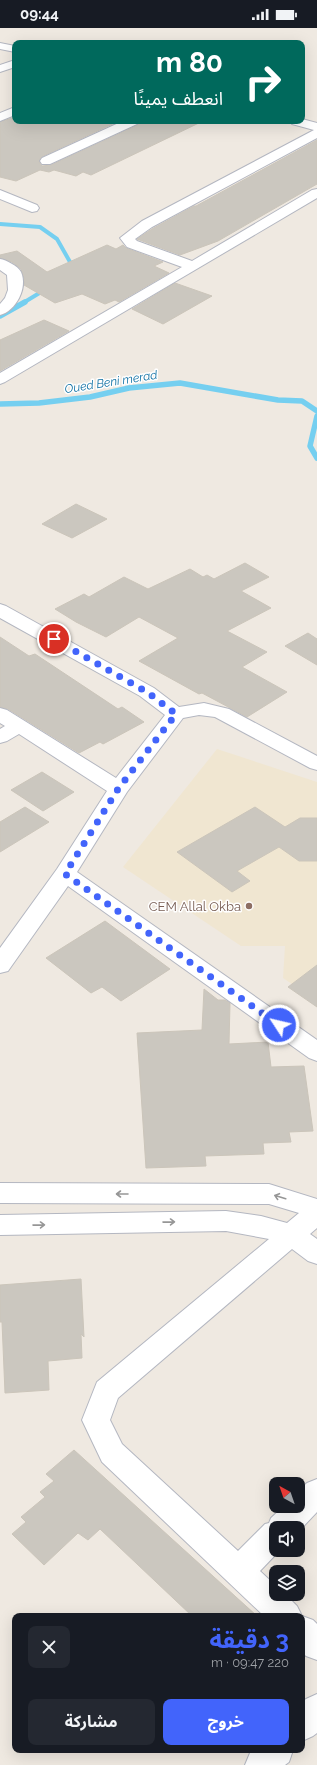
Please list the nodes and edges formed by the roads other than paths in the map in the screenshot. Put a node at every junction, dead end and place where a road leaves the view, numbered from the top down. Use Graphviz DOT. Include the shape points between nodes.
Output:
graph roads {
  1 [pos="0,46"];
  2 [pos="12,48"];
  3 [pos="12,64"];
  4 [pos="0,69"];
  5 [pos="12,112"];
  6 [pos="0,117"];
  7 [pos="305,123"];
  8 [pos="126,124"];
  9 [pos="317,126"];
  10 [pos="317,134"];
  11 [pos="46,161"];
  12 [pos="317,193"];
  13 [pos="0,194"];
  14 [pos="32,208"];
  15 [pos="0,263"];
  16 [pos="193,266"];
  17 [pos="0,311"];
  18 [pos="0,379"];
  19 [pos="0,610"];
  20 [pos="0,714"];
  21 [pos="176,714"];
  22 [pos="19,726"];
  23 [pos="0,737"];
  24 [pos="317,764"];
  25 [pos="118,789"];
  26 [pos="65,874"];
  27 [pos="0,966"];
  28 [pos="317,1052"];
  29 [pos="0,1193"];
  30 [pos="317,1209"];
  31 [pos="317,1213"];
  32 [pos="0,1225"];
  33 [pos="292,1235"];
  34 [pos="317,1253"];
  35 [pos="317,1492"];
  36 [pos="289,1521"];
  37 [pos="269,1541"];
  38 [pos="239,1572"];
  39 [pos="283,1613"];
  40 [pos="305,1634"];
  41 [pos="317,1645"];
  42 [pos="317,1710"];
  43 [pos="305,1722"];
  44 [pos="274,1753"];
  45 [pos="262,1765"];
  1 -- 2 [label="street"];
  3 -- 4 [label="street"];
  5 -- 6 [label="street"];
  7 -- 9 [label="street"];
  8 -- 11 [label="street"];
  10 -- 16 [label="street" via="147,224 127,238 132,244"];
  12 -- 16 [label="street"];
  13 -- 14 [label="street"];
  15 -- 17 [label="street" via="14,273 16,292 11,302"];
  16 -- 18 [label="street"];
  19 -- 21 [label="street" via="147,692"];
  20 -- 22 [label="street"];
  21 -- 24 [label="street" via="196,708 222,712"];
  21 -- 25 [label="street"];
  22 -- 23 [label="street"];
  22 -- 25 [label="street"];
  25 -- 26 [label="street"];
  26 -- 27 [label="street"];
  26 -- 28 [label="street"];
  30 -- 29 [label="street, one-way" via="269,1194"];
  31 -- 33 [label="street"];
  32 -- 33 [label="street, one-way" via="226,1221 261,1226"];
  33 -- 34 [label="street"];
  33 -- 38 [label="street" via="107,1391 96,1420 112,1453"];
  35 -- 36 [label="street"];
  37 -- 38 [label="street"];
  38 -- 39 [label="street"];
  40 -- 41 [label="street"];
  42 -- 43 [label="street"];
  44 -- 45 [label="street"];
}
